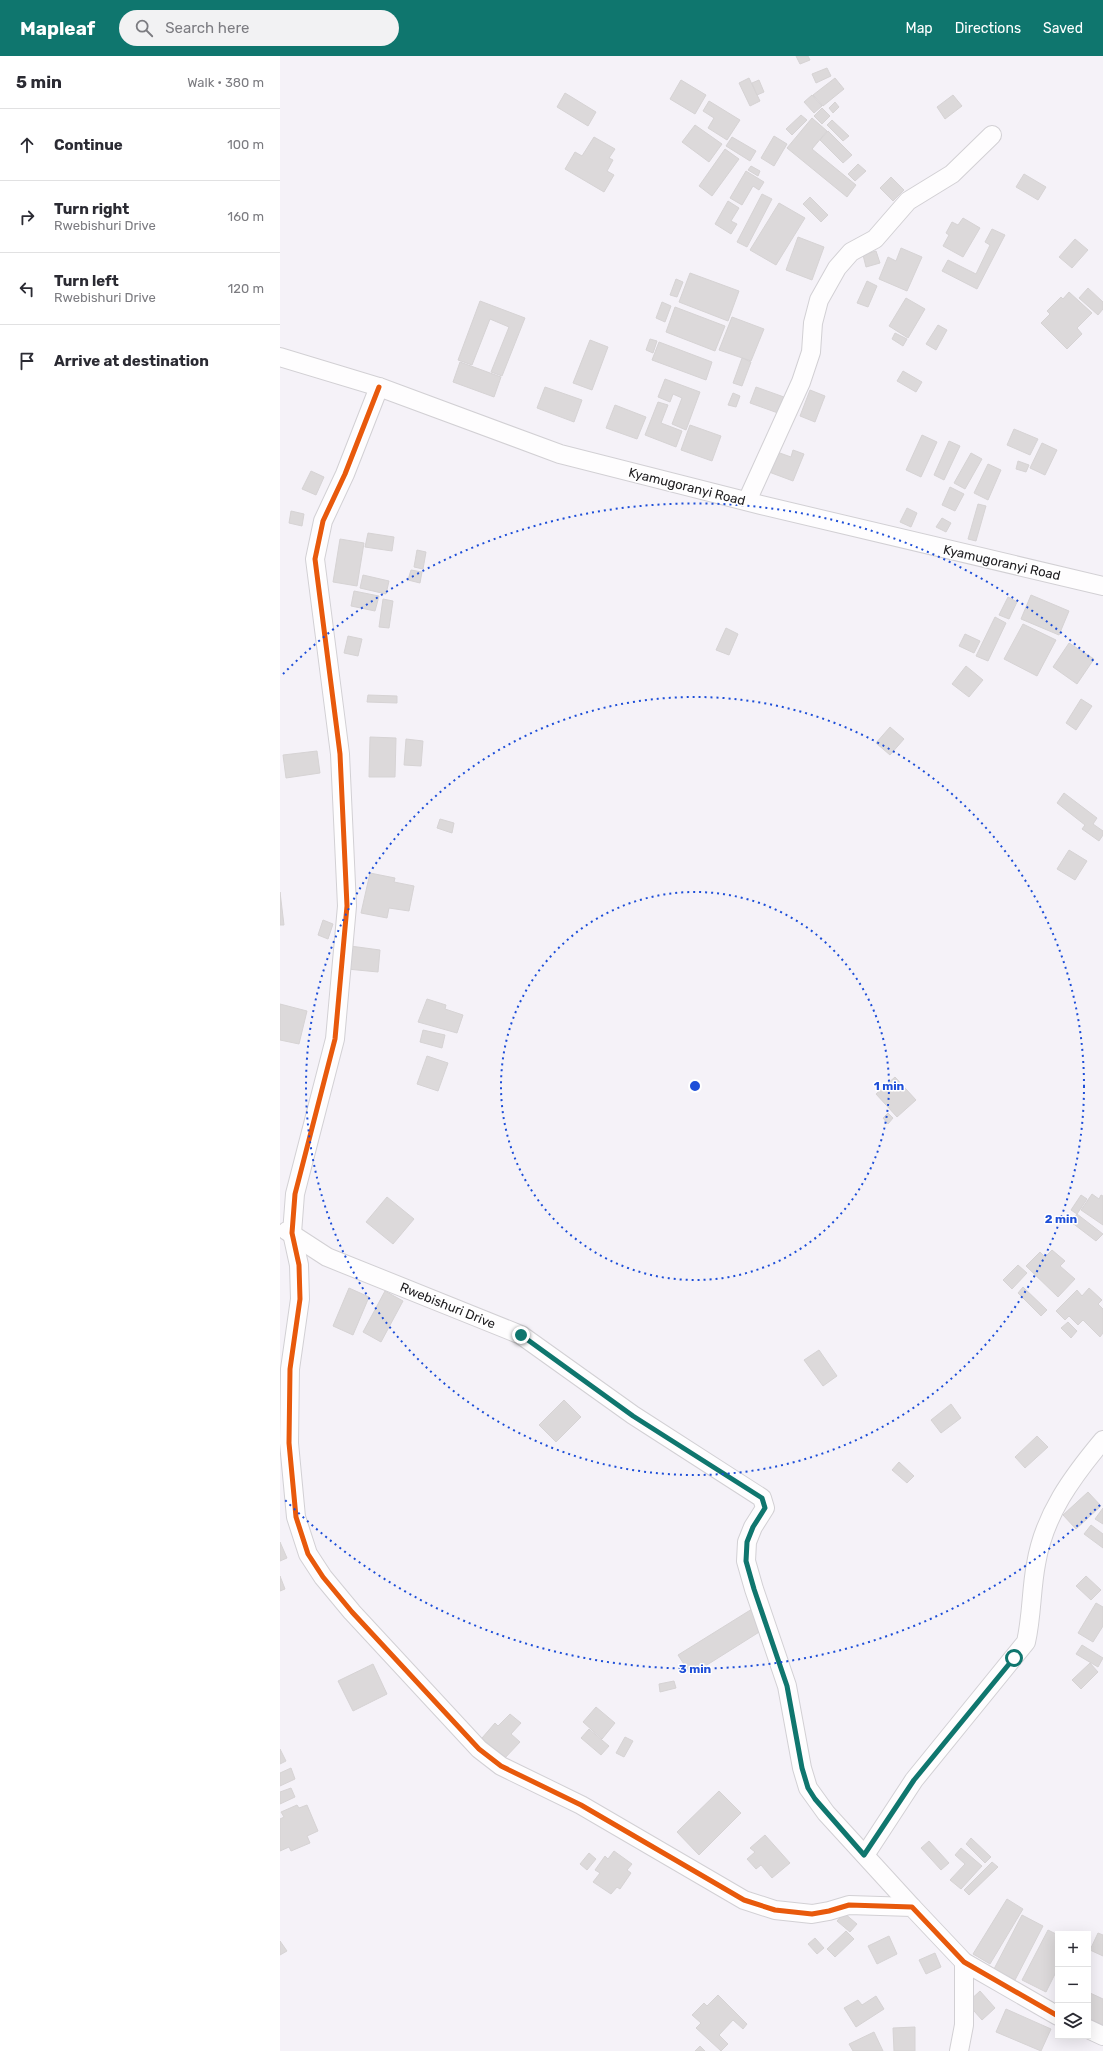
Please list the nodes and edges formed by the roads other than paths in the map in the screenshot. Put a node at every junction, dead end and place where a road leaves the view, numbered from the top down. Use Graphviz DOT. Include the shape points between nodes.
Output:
graph roads {
  1 [pos="992,135"];
  2 [pos="280,357"];
  3 [pos="379,387"];
  4 [pos="747,501"];
  5 [pos="1103,586"];
  6 [pos="286,1231"];
  7 [pos="1103,1440"];
  8 [pos="864,1855"];
  9 [pos="912,1907"];
  10 [pos="964,1962"];
  11 [pos="1055,2014"];
  12 [pos="1091,2030"];
  13 [pos="1103,2036"];
  14 [pos="960,2051"];
  1 -- 4 [label="street" via="952,174 908,201 875,239 851,252 837,268 819,300 812,323 811,352 800,382"];
  2 -- 3 [label="street, Kyamugoranyi Road"];
  3 -- 4 [label="street, Kyamugoranyi Road" via="560,454"];
  3 -- 6 [label="street" via="345,474 323,521 315,559 340,754 347,906 335,1039"];
  4 -- 5 [label="street, Kyamugoranyi Road"];
  6 -- 8 [label="street, Rwebishuri Drive" via="328,1257 521,1335 633,1416 762,1498 765,1508 747,1542 746,1561 787,1686 802,1768 808,1788 815,1799"];
  6 -- 9 [label="street" via="299,1265 300,1298 290,1369 288,1443 296,1517 308,1554 352,1612 479,1749 501,1766 581,1805 744,1900 775,1910 812,1914 849,1905"];
  7 -- 8 [label="street" via="1056,1504 1044,1531 1036,1564 1026,1642 914,1780"];
  8 -- 9 [label="street, Rwebishuri Drive"];
  9 -- 10 [label="street, Rwebishuri Drive"];
  10 -- 11 [label="street, Rwebishuri Drive"];
  10 -- 14 [label="street" via="964,2025"];
  12 -- 13 [label="street"];
}
